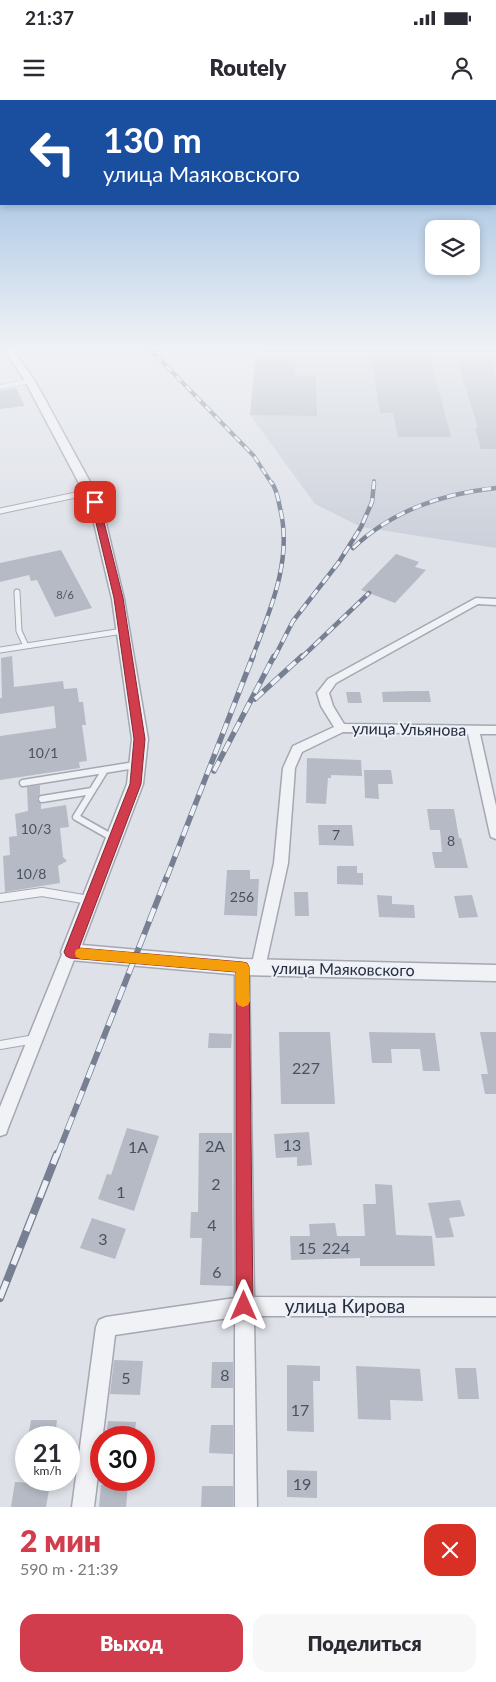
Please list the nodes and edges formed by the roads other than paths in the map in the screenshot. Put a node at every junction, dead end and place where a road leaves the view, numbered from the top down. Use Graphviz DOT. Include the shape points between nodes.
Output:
graph roads {
  1 [pos="46,412"];
  2 [pos="90,492"];
  3 [pos="0,511"];
  4 [pos="17,592"];
  5 [pos="496,602"];
  6 [pos="123,631"];
  7 [pos="26,646"];
  8 [pos="0,650"];
  9 [pos="341,728"];
  10 [pos="473,730"];
  11 [pos="496,730"];
  12 [pos="136,765"];
  13 [pos="105,770"];
  14 [pos="23,783"];
  15 [pos="92,791"];
  16 [pos="42,799"];
  17 [pos="496,834"];
  18 [pos="114,839"];
  19 [pos="0,898"];
  20 [pos="90,900"];
  21 [pos="70,952"];
  22 [pos="250,968"];
  23 [pos="496,973"];
  24 [pos="36,1039"];
  25 [pos="0,1045"];
  26 [pos="0,1128"];
  27 [pos="244,1306"];
  28 [pos="496,1307"];
  29 [pos="84,1507"];
  30 [pos="246,1507"];
  1 -- 2 [label="street"];
  2 -- 3 [label="lane"];
  2 -- 6 [label="street" via="118,598"];
  4 -- 7 [label="lane" via="19,631"];
  5 -- 9 [label="street" via="476,601 332,681 323,693"];
  6 -- 7 [label="lane"];
  6 -- 12 [label="street" via="140,739"];
  7 -- 8 [label="lane"];
  9 -- 10 [label="street, улица Ульянова"];
  9 -- 22 [label="street, улица Ульянова" via="297,749 289,768 281,863"];
  10 -- 11 [label="street, улица Ульянова"];
  10 -- 17 [label="street"];
  12 -- 13 [label="lane"];
  12 -- 18 [label="street" via="135,784"];
  13 -- 14 [label="lane"];
  13 -- 15 [label="lane"];
  15 -- 16 [label="lane"];
  15 -- 18 [label="lane" via="76,817"];
  18 -- 20 [label="street"];
  19 -- 20 [label="lane" via="42,892"];
  20 -- 21 [label="street"];
  21 -- 22 [label="street, улица Маяковского"];
  21 -- 24 [label="street"];
  22 -- 23 [label="street, улица Маяковского"];
  22 -- 27 [label="street"];
  24 -- 25 [label="lane"];
  24 -- 26 [label="street"];
  27 -- 28 [label="street, улица Кирова"];
  27 -- 29 [label="street, улица Кирова" via="106,1328"];
  27 -- 30 [label="street"];
}
